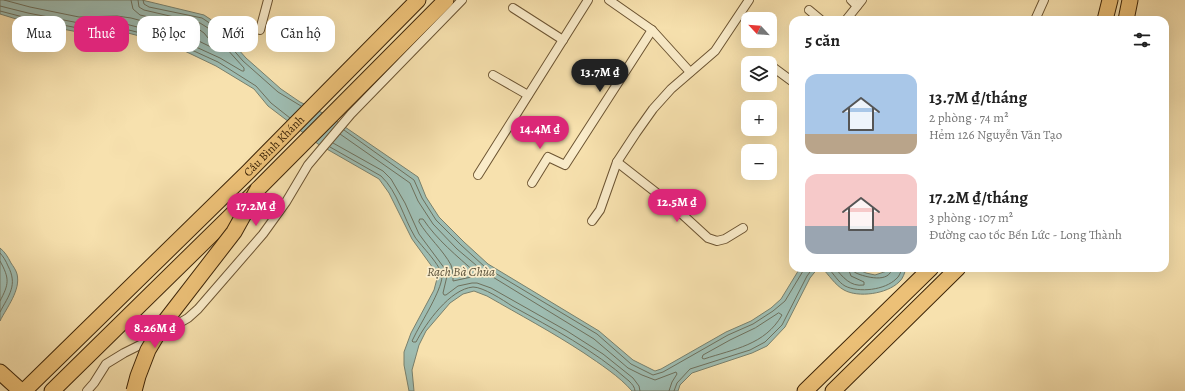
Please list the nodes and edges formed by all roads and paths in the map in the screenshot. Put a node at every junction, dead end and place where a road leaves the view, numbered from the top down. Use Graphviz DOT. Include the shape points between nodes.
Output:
graph roads {
  1 [pos="268,0"];
  2 [pos="418,0"];
  3 [pos="446,0"];
  4 [pos="462,0"];
  5 [pos="588,0"];
  6 [pos="610,0"];
  7 [pos="749,0"];
  8 [pos="851,0"];
  9 [pos="1044,0"];
  10 [pos="1110,0"];
  11 [pos="1130,0"];
  12 [pos="860,3"];
  13 [pos="513,8"];
  14 [pos="809,10"];
  15 [pos="816,16"];
  16 [pos="849,16"];
  17 [pos="1037,16"];
  18 [pos="1106,16"];
  19 [pos="1127,16"];
  20 [pos="260,30"];
  21 [pos="652,30"];
  22 [pos="563,40"];
  23 [pos="777,70"];
  24 [pos="690,72"];
  25 [pos="493,74"];
  26 [pos="789,79"];
  27 [pos="528,95"];
  28 [pos="617,162"];
  29 [pos="478,175"];
  30 [pos="532,183"];
  31 [pos="258,189"];
  32 [pos="592,221"];
  33 [pos="743,228"];
  34 [pos="927,272"];
  35 [pos="954,272"];
  36 [pos="0,372"];
  37 [pos="23,391"];
  38 [pos="52,391"];
  39 [pos="87,391"];
  40 [pos="134,391"];
  41 [pos="805,391"];
  42 [pos="833,391"];
  1 -- 20 [label="street"];
  2 -- 37 [label="highway, Cầu Bình Khánh" via="248,172"];
  3 -- 31 [label="highway, Cầu Bình Khánh"];
  4 -- 39 [label="street" via="351,114 308,166 263,234 198,309 188,318 106,364"];
  5 -- 22 [label="street"];
  6 -- 21 [label="street"];
  7 -- 24 [label="street" via="716,51"];
  8 -- 12 [label="street"];
  9 -- 17 [label="street"];
  10 -- 18 [label="highway"];
  11 -- 19 [label="highway"];
  12 -- 16 [label="street"];
  13 -- 22 [label="street"];
  14 -- 15 [label="street"];
  21 -- 24 [label="street"];
  21 -- 30 [label="street" via="565,165 548,157"];
  22 -- 27 [label="street"];
  23 -- 26 [label="street"];
  24 -- 28 [label="street" via="654,109"];
  25 -- 27 [label="street"];
  27 -- 29 [label="street"];
  28 -- 32 [label="street" via="600,210"];
  28 -- 33 [label="street" via="672,205 708,238 717,241 725,239"];
  31 -- 38 [label="highway, bridge"];
  31 -- 40 [label="highway, bridge" via="234,232 166,320 145,357"];
  34 -- 41 [label="highway"];
  35 -- 42 [label="highway"];
  36 -- 37 [label="highway"];
}
